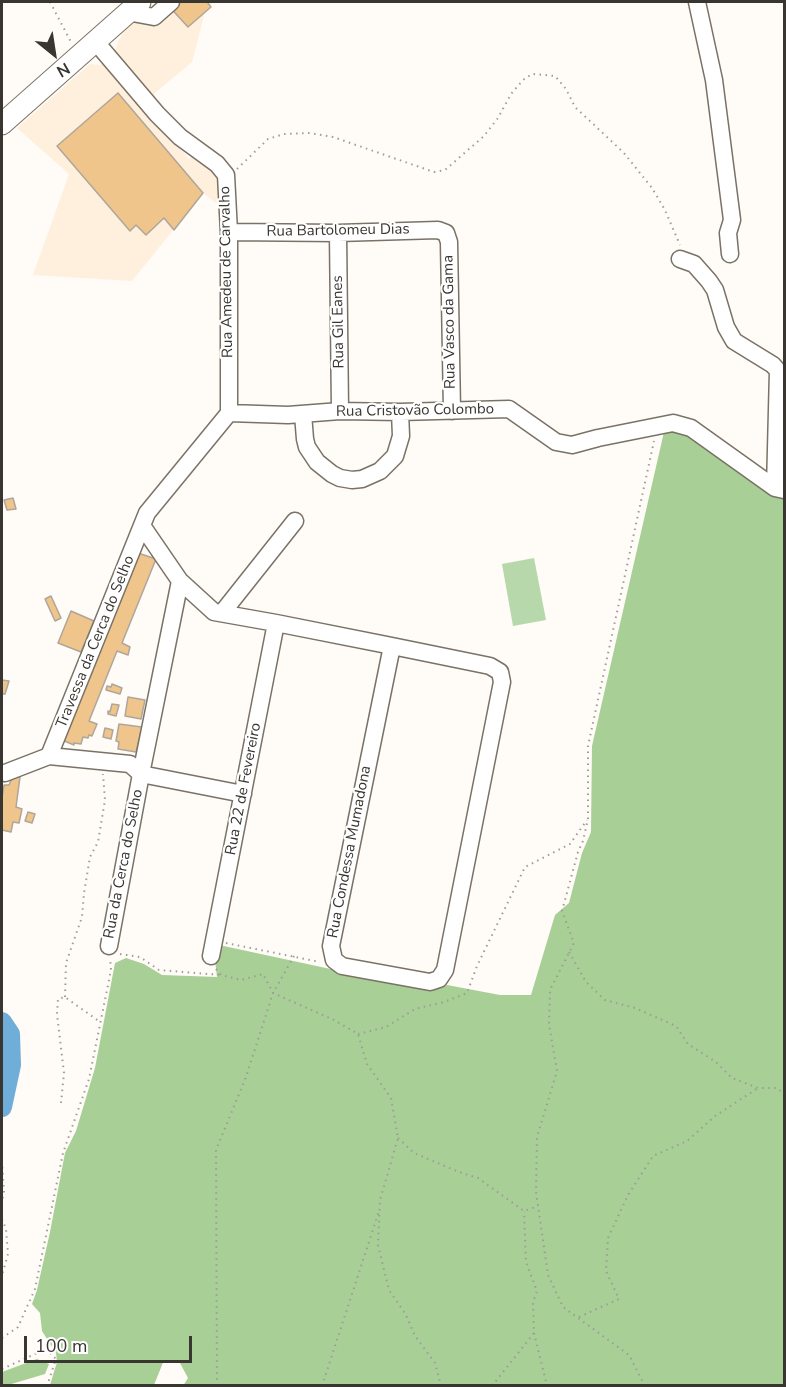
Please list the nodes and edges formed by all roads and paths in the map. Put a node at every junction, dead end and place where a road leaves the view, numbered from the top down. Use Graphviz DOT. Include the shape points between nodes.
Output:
graph roads {
  1 [pos="50,2"];
  2 [pos="171,2"];
  3 [pos="697,2"];
  4 [pos="133,7"];
  5 [pos="88,47"];
  6 [pos="2,124"];
  7 [pos="226,175"];
  8 [pos="229,232"];
  9 [pos="338,232"];
  10 [pos="446,233"];
  11 [pos="730,254"];
  12 [pos="680,259"];
  13 [pos="340,411"];
  14 [pos="452,411"];
  15 [pos="400,412"];
  16 [pos="229,413"];
  17 [pos="303,414"];
  18 [pos="658,426"];
  19 [pos="780,489"];
  20 [pos="295,521"];
  21 [pos="143,527"];
  22 [pos="180,581"];
  23 [pos="222,614"];
  24 [pos="276,623"];
  25 [pos="392,646"];
  26 [pos="49,756"];
  27 [pos="103,762"];
  28 [pos="5,773"];
  29 [pos="141,774"];
  30 [pos="243,794"];
  31 [pos="588,819"];
  32 [pos="213,948"];
  33 [pos="109,949"];
  34 [pos="569,951"];
  35 [pos="294,956"];
  36 [pos="334,960"];
  37 [pos="221,975"];
  38 [pos="273,993"];
  39 [pos="65,997"];
  40 [pos="100,1022"];
  41 [pos="358,1034"];
  42 [pos="758,1088"];
  43 [pos="784,1093"];
  44 [pos="61,1103"];
  45 [pos="398,1138"];
  46 [pos="2,1161"];
  47 [pos="2,1200"];
  48 [pos="538,1206"];
  49 [pos="380,1208"];
  50 [pos="524,1210"];
  51 [pos="2,1219"];
  52 [pos="2,1275"];
  53 [pos="579,1317"];
  54 [pos="534,1333"];
  55 [pos="2,1338"];
  56 [pos="2,1369"];
  57 [pos="47,1386"];
  58 [pos="217,1386"];
  59 [pos="322,1386"];
  60 [pos="441,1386"];
  61 [pos="492,1386"];
  62 [pos="548,1386"];
  63 [pos="645,1386"];
  1 -- 5 [label="path" via="72,44"];
  2 -- 4 [label="street" via="154,17"];
  3 -- 11 [label="street" via="714,80 732,220 728,233"];
  4 -- 5 [label="main road"];
  5 -- 6 [label="main road"];
  5 -- 7 [label="street, Rua Amedeu de Carvalho" via="180,137"];
  7 -- 8 [label="street, Rua Amedeu de Carvalho"];
  7 -- 12 [label="path" via="239,168 268,139 310,133 333,137 434,172 445,170 484,136 522,80 532,74 555,76 574,107 624,153 652,188 681,248"];
  8 -- 9 [label="street, Rua Bartolomeu Dias"];
  8 -- 16 [label="street, Rua Amedeu de Carvalho"];
  9 -- 10 [label="street, Rua Bartolomeu Dias"];
  9 -- 13 [label="street, Rua Gil Eanes"];
  10 -- 14 [label="street, Rua Vasco da Gama"];
  12 -- 19 [label="street" via="694,264 710,281 734,341 778,371"];
  13 -- 15 [label="street, Rua Cristovão Colombo"];
  13 -- 17 [label="street, Rua Cristovão Colombo"];
  14 -- 15 [label="street, Rua Cristovão Colombo"];
  14 -- 18 [label="street, Rua Cristovão Colombo" via="509,409 556,442 572,445"];
  15 -- 17 [label="street" via="401,436 395,456 381,471 352,480 332,474 317,462 304,439"];
  16 -- 17 [label="street, Rua Cristovão Colombo"];
  16 -- 21 [label="street" via="147,513"];
  18 -- 19 [label="street, Rua Cristovão Colombo" via="674,423 691,428"];
  18 -- 31 [label="path" via="588,746"];
  20 -- 23 [label="street"];
  21 -- 22 [label="street"];
  21 -- 26 [label="street, Travessa da Cerca do Selho"];
  22 -- 23 [label="street" via="214,612"];
  22 -- 29 [label="street, Rua da Cerca do Selho"];
  23 -- 24 [label="street"];
  24 -- 25 [label="street"];
  24 -- 30 [label="street, Rua 22 de Fevereiro"];
  25 -- 36 [label="street, Rua Condessa Mumadona" via="331,946"];
  25 -- 36 [label="street, Rua Condessa Mumadona" via="490,666 500,672 502,682 445,970 439,979 430,982 342,966"];
  26 -- 27 [label="street"];
  26 -- 28 [label="street"];
  27 -- 29 [label="street" via="130,764"];
  27 -- 39 [label="path" via="104,811 98,842 90,857 82,917 66,963"];
  29 -- 30 [label="street"];
  29 -- 33 [label="street, Rua da Cerca do Selho"];
  30 -- 32 [label="street, Rua 22 de Fevereiro"];
  31 -- 34 [label="path" via="561,911 574,942"];
  31 -- 41 [label="path" via="570,844 525,867 467,993 415,1010 386,1027"];
  32 -- 35 [label="path"];
  32 -- 37 [label="path" via="214,967"];
  33 -- 37 [label="path" via="140,957 159,970"];
  33 -- 40 [label="path, Rua da Cerca do Selho" via="111,970"];
  34 -- 42 [label="path" via="586,982 605,1000 676,1026 688,1044 732,1078"];
  34 -- 48 [label="path" via="550,990 549,1024 556,1071 537,1137"];
  35 -- 36 [label="path" via="325,964"];
  35 -- 38 [label="path"];
  37 -- 38 [label="path" via="241,980 264,975"];
  38 -- 41 [label="path"];
  38 -- 58 [label="path" via="246,1077 216,1150"];
  39 -- 40 [label="path"];
  39 -- 44 [label="path" via="58,999 57,1014 64,1073"];
  40 -- 55 [label="path, Rua da Cerca do Selho" via="89,1079 63,1153 35,1289 18,1327"];
  41 -- 45 [label="path" via="367,1064 391,1098"];
  42 -- 43 [label="path" via="776,1088"];
  42 -- 53 [label="path" via="715,1116 687,1141 653,1156 628,1195 608,1238 606,1271 619,1299"];
  45 -- 49 [label="path"];
  45 -- 50 [label="path" via="414,1153 478,1178"];
  46 -- 47 [label="path"];
  48 -- 50 [label="path"];
  48 -- 53 [label="path" via="548,1275 563,1306"];
  49 -- 59 [label="path"];
  49 -- 60 [label="path" via="378,1245 389,1290 435,1363"];
  50 -- 54 [label="path" via="526,1262 537,1291 533,1302"];
  51 -- 52 [label="path" via="8,1254"];
  53 -- 63 [label="path" via="629,1355"];
  54 -- 61 [label="path"];
  54 -- 62 [label="path"];
  56 -- 57 [label="path" via="46,1349 56,1359"];
}
